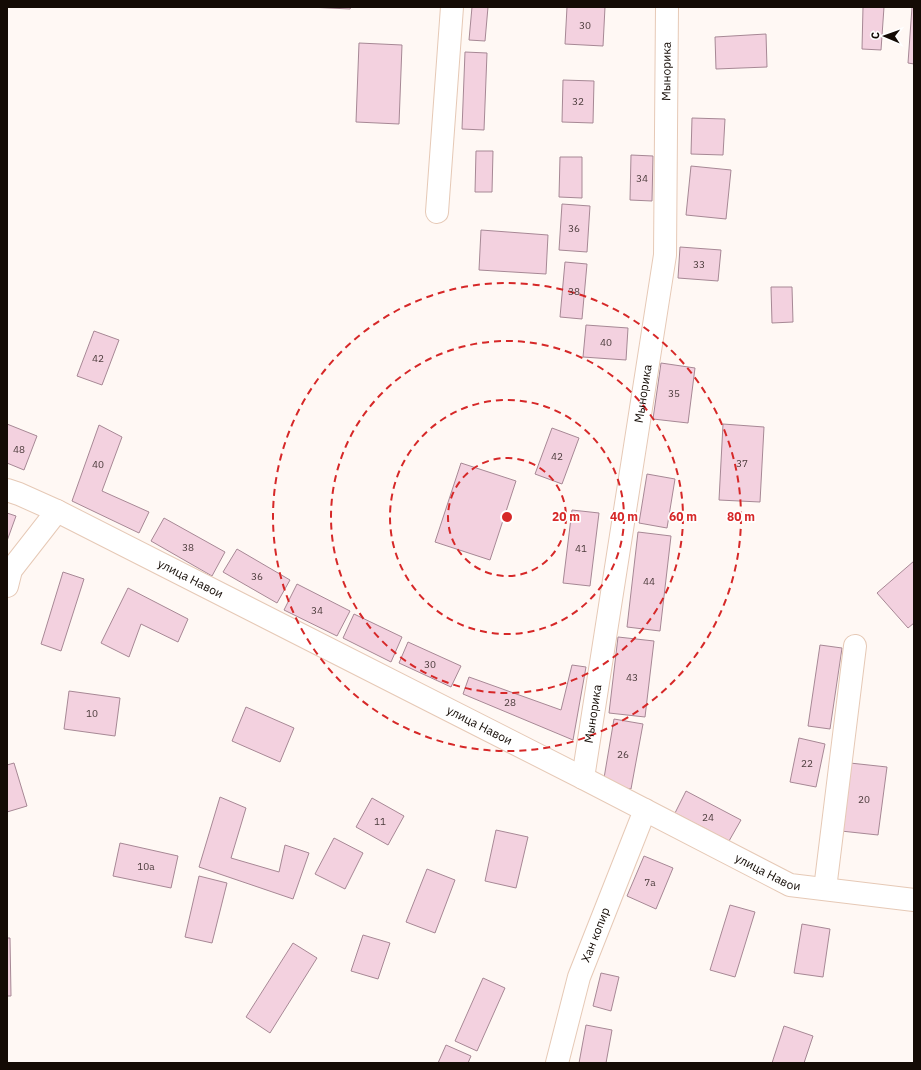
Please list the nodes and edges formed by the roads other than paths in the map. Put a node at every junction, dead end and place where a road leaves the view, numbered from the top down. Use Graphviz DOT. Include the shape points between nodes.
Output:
graph roads {
  1 [pos="452,7"];
  2 [pos="666,7"];
  3 [pos="437,212"];
  4 [pos="7,490"];
  5 [pos="57,511"];
  6 [pos="7,586"];
  7 [pos="855,646"];
  8 [pos="583,778"];
  9 [pos="646,810"];
  10 [pos="825,889"];
  11 [pos="914,900"];
  12 [pos="558,1063"];
  1 -- 3 [label="street"];
  2 -- 8 [label="street, Мынорика" via="665,255"];
  4 -- 5 [label="street, улица Навои"];
  5 -- 6 [label="street" via="11,570"];
  5 -- 8 [label="street, улица Навои"];
  7 -- 10 [label="street"];
  8 -- 9 [label="street, улица Навои"];
  9 -- 10 [label="street, улица Навои" via="790,885"];
  9 -- 12 [label="street, Хан копир" via="579,977"];
  10 -- 11 [label="street, улица Навои"];
}
